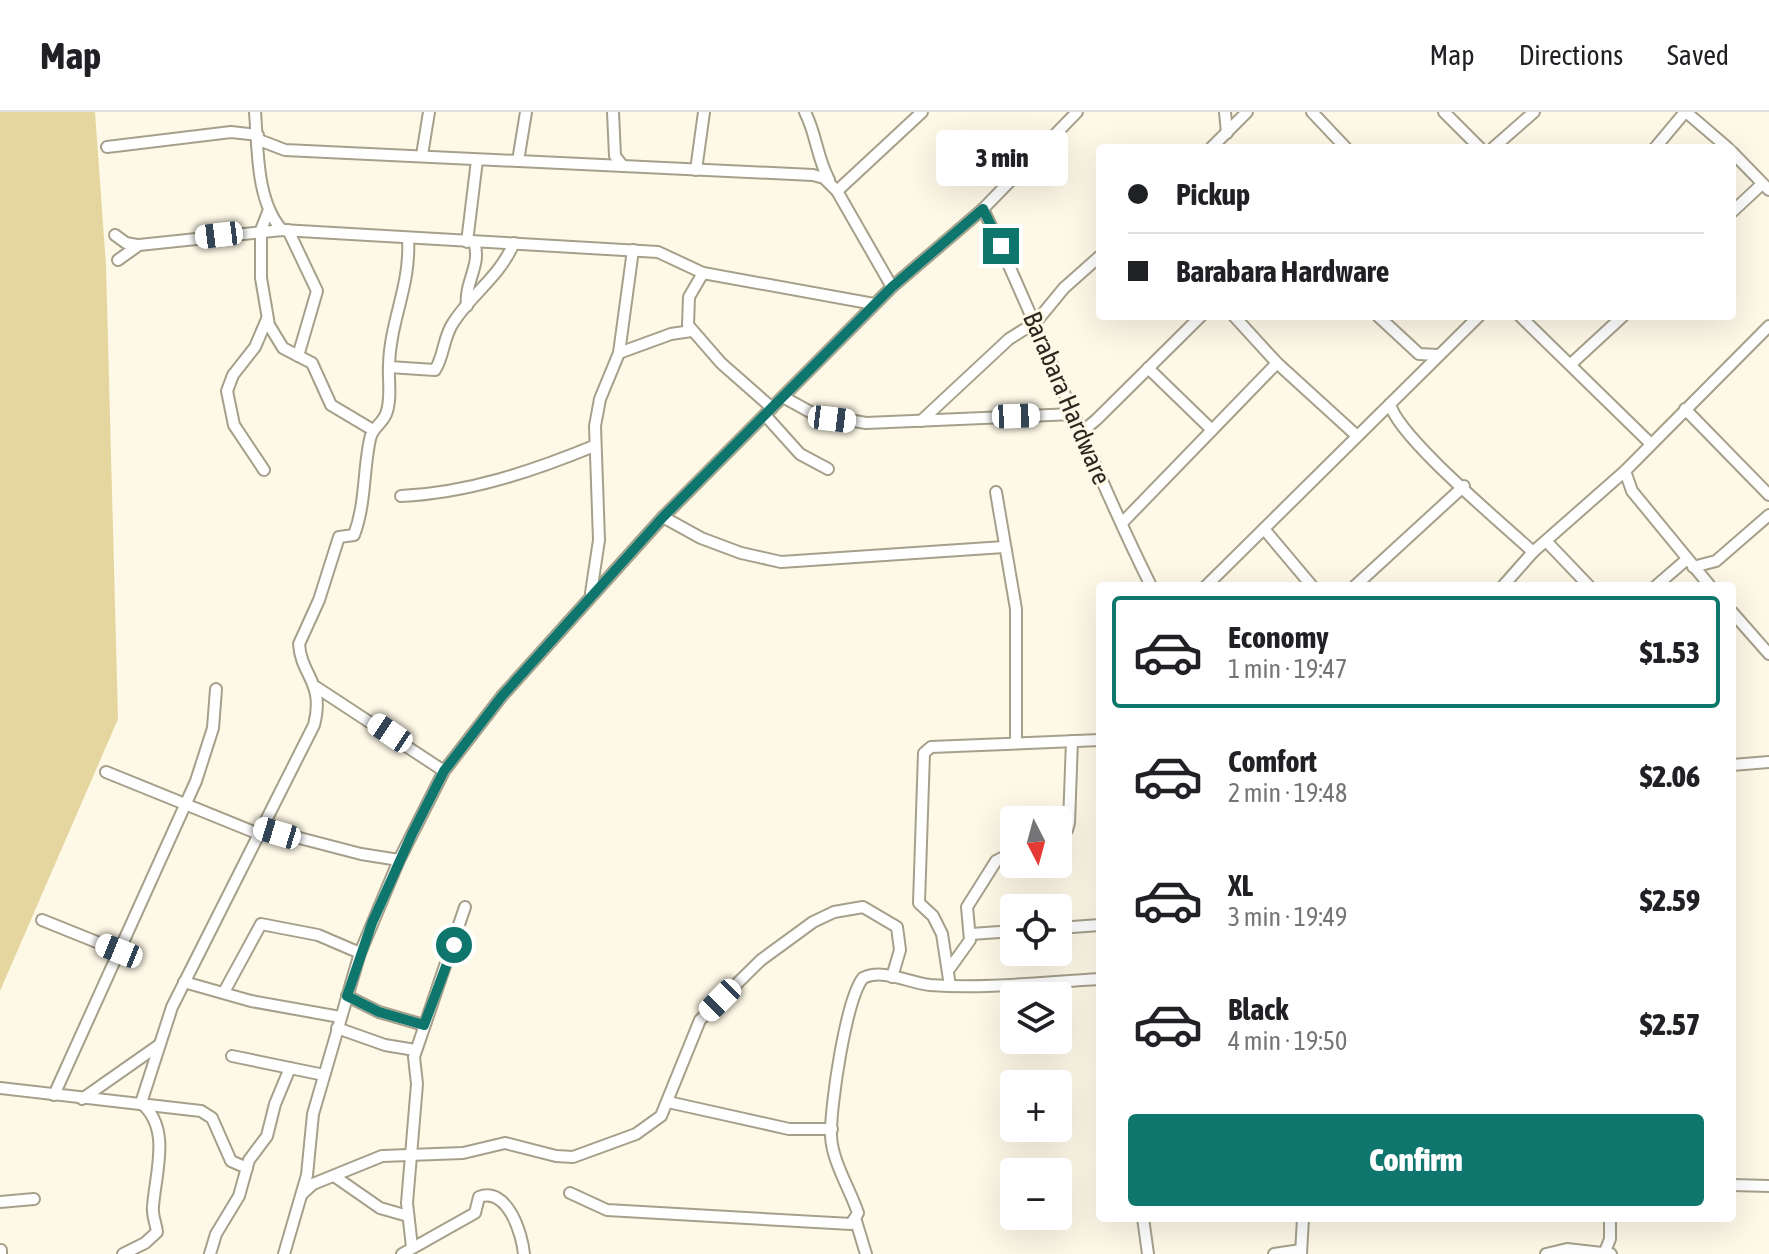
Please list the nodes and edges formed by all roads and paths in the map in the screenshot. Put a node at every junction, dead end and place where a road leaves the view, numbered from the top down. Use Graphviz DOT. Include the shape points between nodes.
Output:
graph roads {
  1 [pos="255,112"];
  2 [pos="429,112"];
  3 [pos="526,112"];
  4 [pos="613,112"];
  5 [pos="704,112"];
  6 [pos="805,112"];
  7 [pos="922,112"];
  8 [pos="1077,112"];
  9 [pos="1225,112"];
  10 [pos="1233,112"];
  11 [pos="1241,112"];
  12 [pos="1247,112"];
  13 [pos="1312,112"];
  14 [pos="1444,112"];
  15 [pos="1534,112"];
  16 [pos="1685,112"];
  17 [pos="1227,133"];
  18 [pos="258,138"];
  19 [pos="1215,144"];
  20 [pos="1342,144"];
  21 [pos="1476,144"];
  22 [pos="1498,144"];
  23 [pos="1658,144"];
  24 [pos="1723,144"];
  25 [pos="107,147"];
  26 [pos="275,149"];
  27 [pos="422,155"];
  28 [pos="1736,156"];
  29 [pos="477,160"];
  30 [pos="261,161"];
  31 [pos="518,161"];
  32 [pos="625,167"];
  33 [pos="696,170"];
  34 [pos="834,187"];
  35 [pos="1765,187"];
  36 [pos="983,209"];
  37 [pos="1736,209"];
  38 [pos="268,212"];
  39 [pos="261,230"];
  40 [pos="285,230"];
  41 [pos="115,235"];
  42 [pos="408,239"];
  43 [pos="471,242"];
  44 [pos="514,243"];
  45 [pos="139,245"];
  46 [pos="633,250"];
  47 [pos="118,260"];
  48 [pos="1096,260"];
  49 [pos="703,273"];
  50 [pos="892,287"];
  51 [pos="874,304"];
  52 [pos="467,306"];
  53 [pos="267,319"];
  54 [pos="1197,320"];
  55 [pos="1238,320"];
  56 [pos="1382,320"];
  57 [pos="1475,320"];
  58 [pos="1524,320"];
  59 [pos="1619,320"];
  60 [pos="1036,322"];
  61 [pos="1768,327"];
  62 [pos="691,331"];
  63 [pos="619,353"];
  64 [pos="1419,354"];
  65 [pos="1438,355"];
  66 [pos="298,356"];
  67 [pos="1277,363"];
  68 [pos="1571,364"];
  69 [pos="389,367"];
  70 [pos="1148,368"];
  71 [pos="1420,373"];
  72 [pos="783,397"];
  73 [pos="1390,404"];
  74 [pos="1685,409"];
  75 [pos="768,411"];
  76 [pos="1073,414"];
  77 [pos="1373,420"];
  78 [pos="921,421"];
  79 [pos="1398,423"];
  80 [pos="1079,428"];
  81 [pos="373,430"];
  82 [pos="1212,430"];
  83 [pos="1356,435"];
  84 [pos="1650,443"];
  85 [pos="594,446"];
  86 [pos="828,469"];
  87 [pos="264,470"];
  88 [pos="1625,471"];
  89 [pos="1464,486"];
  90 [pos="996,492"];
  91 [pos="1769,495"];
  92 [pos="401,496"];
  93 [pos="1769,515"];
  94 [pos="663,517"];
  95 [pos="1122,523"];
  96 [pos="1264,529"];
  97 [pos="1547,542"];
  98 [pos="1004,547"];
  99 [pos="1533,552"];
  100 [pos="1690,564"];
  101 [pos="1149,582"];
  102 [pos="1210,582"];
  103 [pos="1309,582"];
  104 [pos="1359,582"];
  105 [pos="1507,582"];
  106 [pos="1585,582"];
  107 [pos="1662,582"];
  108 [pos="1706,582"];
  109 [pos="591,593"];
  110 [pos="1736,616"];
  111 [pos="1769,653"];
  112 [pos="316,687"];
  113 [pos="216,689"];
  114 [pos="1096,740"];
  115 [pos="1072,741"];
  116 [pos="1016,742"];
  117 [pos="1769,762"];
  118 [pos="1736,765"];
  119 [pos="444,771"];
  120 [pos="106,772"];
  121 [pos="186,806"];
  122 [pos="1070,806"];
  123 [pos="260,831"];
  124 [pos="1000,859"];
  125 [pos="399,860"];
  126 [pos="465,907"];
  127 [pos="42,920"];
  128 [pos="1096,925"];
  129 [pos="1072,927"];
  130 [pos="1000,932"];
  131 [pos="971,934"];
  132 [pos="119,951"];
  133 [pos="360,953"];
  134 [pos="950,968"];
  135 [pos="892,977"];
  136 [pos="1096,979"];
  137 [pos="184,982"];
  138 [pos="950,986"];
  139 [pos="224,992"];
  140 [pos="347,996"];
  141 [pos="339,1022"];
  142 [pos="424,1025"];
  143 [pos="159,1045"];
  144 [pos="415,1050"];
  145 [pos="232,1056"];
  146 [pos="290,1068"];
  147 [pos="324,1075"];
  148 [pos="0,1088"];
  149 [pos="54,1095"];
  150 [pos="82,1100"];
  151 [pos="668,1102"];
  152 [pos="141,1103"];
  153 [pos="832,1129"];
  154 [pos="412,1154"];
  155 [pos="247,1168"];
  156 [pos="334,1176"];
  157 [pos="1736,1185"];
  158 [pos="1769,1186"];
  159 [pos="570,1193"];
  160 [pos="302,1194"];
  161 [pos="34,1199"];
  162 [pos="0,1202"];
  163 [pos="408,1216"];
  164 [pos="856,1221"];
  165 [pos="1144,1222"];
  166 [pos="1303,1222"];
  167 [pos="1610,1222"];
  168 [pos="412,1247"];
  169 [pos="1301,1252"];
  170 [pos="1607,1253"];
  171 [pos="123,1254"];
  172 [pos="210,1254"];
  173 [pos="284,1254"];
  174 [pos="402,1254"];
  175 [pos="524,1254"];
  176 [pos="866,1254"];
  177 [pos="1148,1254"];
  178 [pos="1274,1254"];
  179 [pos="1546,1254"];
  1 -- 18 [label="street"];
  2 -- 27 [label="street"];
  3 -- 31 [label="street"];
  4 -- 32 [label="street" via="616,161"];
  5 -- 33 [label="street"];
  6 -- 34 [label="street" via="816,135 817,157"];
  7 -- 34 [label="street"];
  8 -- 36 [label="street"];
  9 -- 17 [label="street"];
  10 -- 11 [label="street"];
  12 -- 17 [label="street"];
  13 -- 20 [label="street"];
  14 -- 21 [label="street"];
  15 -- 22 [label="street"];
  16 -- 23 [label="street"];
  16 -- 24 [label="street"];
  17 -- 19 [label="street"];
  18 -- 25 [label="street" via="231,132"];
  18 -- 26 [label="street"];
  18 -- 30 [label="street"];
  26 -- 27 [label="street"];
  26 -- 30 [label="street"];
  27 -- 29 [label="street"];
  28 -- 35 [label="street"];
  29 -- 31 [label="street"];
  29 -- 43 [label="street"];
  30 -- 38 [label="street"];
  31 -- 32 [label="street"];
  32 -- 33 [label="street"];
  33 -- 34 [label="street" via="813,175"];
  34 -- 50 [label="street"];
  35 -- 37 [label="street"];
  36 -- 50 [label="street"];
  36 -- 60 [label="street, Barabara Hardware"];
  38 -- 39 [label="street"];
  38 -- 40 [label="street"];
  39 -- 40 [label="street"];
  39 -- 45 [label="street"];
  39 -- 53 [label="street"];
  40 -- 42 [label="street"];
  40 -- 66 [label="street" via="317,291"];
  41 -- 45 [label="street"];
  42 -- 43 [label="street"];
  42 -- 69 [label="street" via="406,287 394,323"];
  43 -- 44 [label="street"];
  43 -- 52 [label="street" via="478,256 466,290"];
  44 -- 46 [label="street"];
  44 -- 52 [label="street" via="498,274"];
  45 -- 47 [label="street"];
  46 -- 49 [label="street" via="664,252"];
  46 -- 63 [label="street"];
  48 -- 60 [label="street"];
  49 -- 51 [label="street"];
  49 -- 62 [label="street" via="689,297 686,318"];
  50 -- 51 [label="street"];
  51 -- 72 [label="street"];
  52 -- 69 [label="street" via="443,341 435,370"];
  53 -- 66 [label="street" via="283,348"];
  53 -- 87 [label="street" via="227,391 238,434"];
  54 -- 70 [label="street"];
  55 -- 67 [label="street"];
  56 -- 64 [label="street"];
  57 -- 65 [label="street"];
  58 -- 68 [label="street"];
  59 -- 68 [label="street"];
  60 -- 76 [label="street, Barabara Hardware"];
  60 -- 78 [label="street" via="1009,339"];
  61 -- 74 [label="street"];
  62 -- 63 [label="street"];
  62 -- 75 [label="street"];
  63 -- 85 [label="street" via="600,399"];
  64 -- 65 [label="street"];
  64 -- 71 [label="street"];
  65 -- 71 [label="street"];
  66 -- 81 [label="street" via="312,363 336,410"];
  67 -- 82 [label="street"];
  67 -- 83 [label="street"];
  68 -- 84 [label="street"];
  69 -- 81 [label="street" via="387,412"];
  70 -- 80 [label="street" via="1089,426"];
  70 -- 82 [label="street"];
  71 -- 73 [label="street"];
  72 -- 75 [label="street"];
  72 -- 78 [label="street" via="832,419"];
  73 -- 77 [label="street"];
  73 -- 79 [label="street"];
  74 -- 84 [label="street"];
  74 -- 91 [label="street"];
  75 -- 86 [label="street" via="800,454"];
  75 -- 94 [label="street"];
  76 -- 78 [label="street"];
  76 -- 80 [label="street, Barabara Hardware"];
  77 -- 79 [label="street"];
  77 -- 83 [label="street"];
  79 -- 89 [label="street"];
  80 -- 95 [label="street, Barabara Hardware"];
  81 -- 112 [label="street" via="355,534 339,537 299,644"];
  82 -- 95 [label="street"];
  83 -- 96 [label="street"];
  84 -- 88 [label="street"];
  85 -- 92 [label="street" via="487,483"];
  85 -- 109 [label="street" via="599,540"];
  88 -- 97 [label="street"];
  88 -- 100 [label="street" via="1632,491"];
  89 -- 99 [label="street"];
  89 -- 104 [label="street"];
  90 -- 98 [label="street"];
  93 -- 100 [label="street" via="1716,561"];
  94 -- 98 [label="street" via="701,538 781,562"];
  94 -- 109 [label="street"];
  95 -- 101 [label="street, Barabara Hardware"];
  96 -- 102 [label="street"];
  96 -- 103 [label="street"];
  97 -- 99 [label="street"];
  97 -- 106 [label="street"];
  98 -- 116 [label="street" via="1016,609"];
  99 -- 105 [label="street"];
  100 -- 107 [label="street"];
  100 -- 108 [label="street"];
  109 -- 119 [label="street"];
  110 -- 111 [label="street"];
  112 -- 119 [label="street"];
  112 -- 123 [label="street" via="314,725"];
  113 -- 121 [label="street" via="209,744"];
  114 -- 115 [label="street"];
  115 -- 116 [label="street"];
  115 -- 122 [label="street"];
  116 -- 134 [label="street" via="931,747 922,757 919,903 942,934"];
  117 -- 118 [label="street"];
  119 -- 125 [label="street"];
  120 -- 121 [label="street"];
  121 -- 123 [label="street"];
  121 -- 132 [label="street"];
  123 -- 125 [label="street"];
  123 -- 137 [label="street"];
  124 -- 131 [label="street" via="967,907"];
  125 -- 133 [label="street"];
  126 -- 142 [label="street"];
  127 -- 132 [label="street"];
  128 -- 129 [label="street"];
  130 -- 131 [label="street"];
  131 -- 134 [label="street"];
  132 -- 149 [label="street"];
  133 -- 139 [label="street" via="318,935 261,924"];
  133 -- 140 [label="street"];
  134 -- 138 [label="street"];
  135 -- 138 [label="street"];
  135 -- 151 [label="street" via="899,932 877,912 860,907 813,922 761,960 700,1020"];
  135 -- 153 [label="street" via="868,975 852,995"];
  136 -- 138 [label="street"];
  137 -- 139 [label="street"];
  137 -- 143 [label="street"];
  139 -- 141 [label="street"];
  140 -- 141 [label="street"];
  140 -- 142 [label="street"];
  141 -- 144 [label="street" via="385,1045"];
  141 -- 147 [label="street"];
  142 -- 144 [label="street"];
  143 -- 150 [label="street"];
  143 -- 152 [label="street"];
  144 -- 154 [label="street"];
  145 -- 146 [label="street"];
  146 -- 147 [label="street"];
  146 -- 155 [label="street" via="267,1136"];
  147 -- 160 [label="street"];
  148 -- 149 [label="street"];
  149 -- 150 [label="street"];
  150 -- 152 [label="street"];
  151 -- 153 [label="street" via="789,1129"];
  151 -- 154 [label="street" via="650,1128 573,1157 505,1143 463,1153"];
  152 -- 155 [label="street" via="207,1114 231,1161"];
  152 -- 171 [label="street" via="154,1119 159,1145 153,1211 157,1232"];
  153 -- 164 [label="street"];
  154 -- 156 [label="street" via="367,1160"];
  154 -- 163 [label="street"];
  155 -- 172 [label="street"];
  156 -- 160 [label="street"];
  156 -- 163 [label="street" via="380,1208"];
  157 -- 158 [label="street"];
  159 -- 164 [label="street" via="610,1210 845,1225"];
  160 -- 173 [label="street"];
  161 -- 162 [label="street"];
  163 -- 168 [label="street"];
  164 -- 176 [label="street"];
  165 -- 177 [label="street"];
  166 -- 169 [label="street"];
  167 -- 170 [label="street"];
  168 -- 174 [label="street"];
  168 -- 175 [label="street" via="475,1213 479,1197 487,1194 499,1199 514,1219"];
  169 -- 178 [label="street"];
  170 -- 179 [label="street" via="1567,1249"];
}
